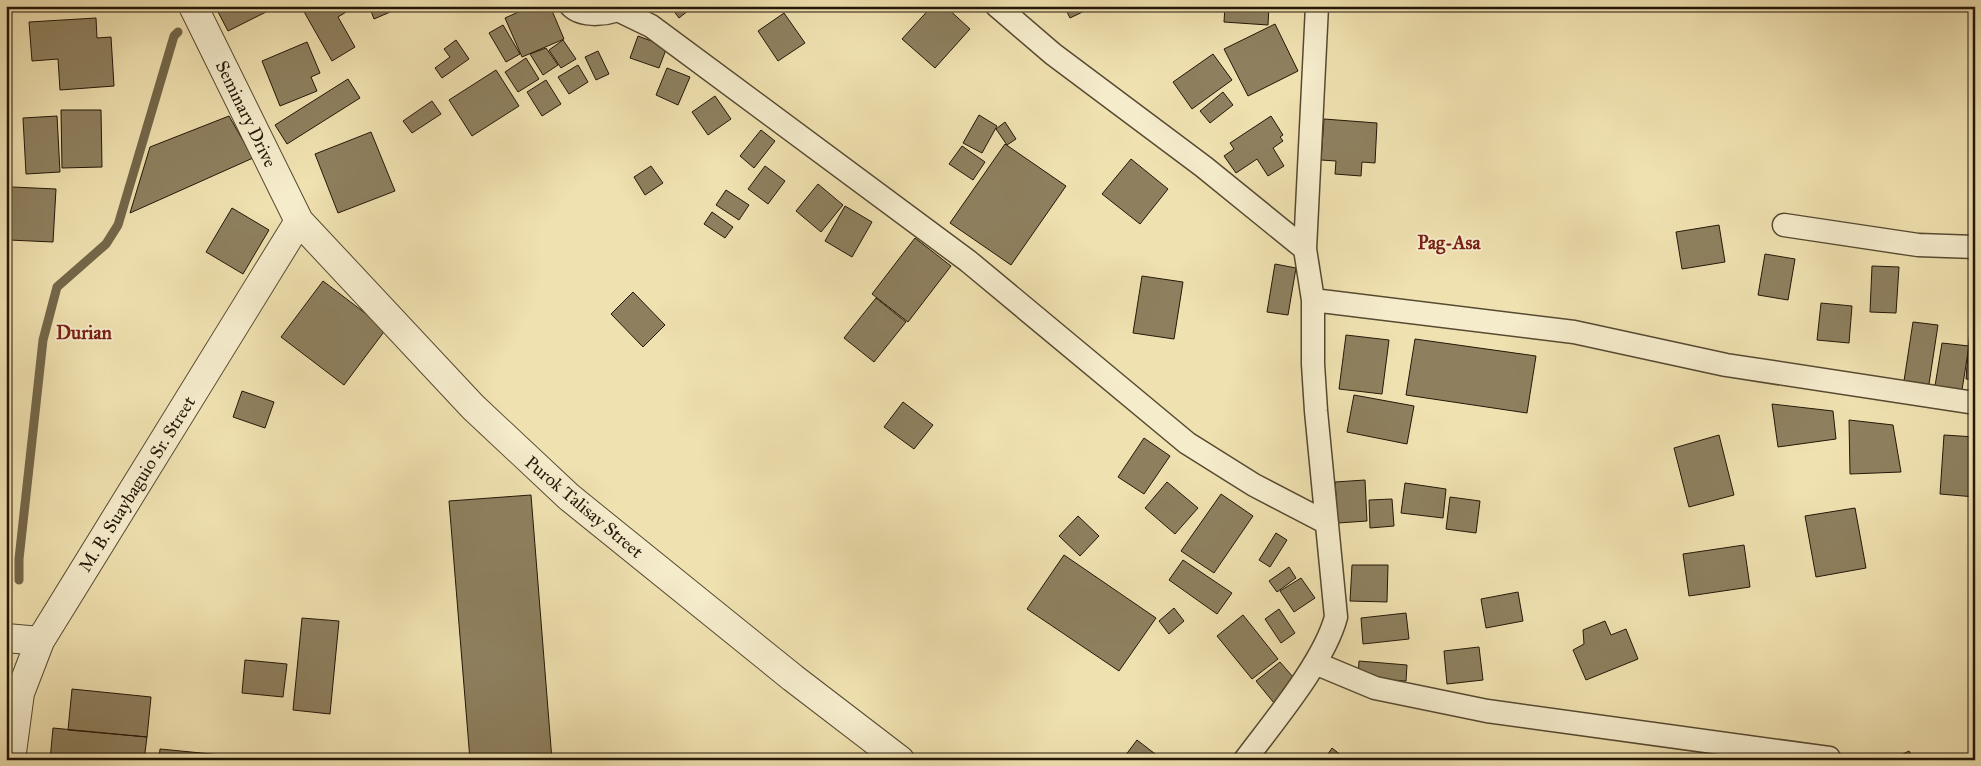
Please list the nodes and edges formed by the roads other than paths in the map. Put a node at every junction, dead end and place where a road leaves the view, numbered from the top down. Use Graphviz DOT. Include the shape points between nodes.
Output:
graph roads {
  1 [pos="193,6"];
  2 [pos="571,6"];
  3 [pos="997,6"];
  4 [pos="1317,6"];
  5 [pos="620,8"];
  6 [pos="299,221"];
  7 [pos="1784,225"];
  8 [pos="1975,247"];
  9 [pos="1305,249"];
  10 [pos="1313,300"];
  11 [pos="1975,403"];
  12 [pos="1328,523"];
  13 [pos="6,638"];
  14 [pos="40,641"];
  15 [pos="1314,663"];
  16 [pos="1829,758"];
  17 [pos="11,760"];
  18 [pos="900,760"];
  19 [pos="1245,760"];
  1 -- 6 [label="street, Seminary Drive"];
  2 -- 5 [label="street" via="588,14"];
  3 -- 9 [label="street" via="1053,54"];
  4 -- 9 [label="street"];
  5 -- 12 [label="street" via="651,26 968,261 1187,443 1254,484"];
  6 -- 14 [label="street, M. B. Suaybaguio Sr. Street"];
  6 -- 18 [label="street, Purok Talisay Street" via="472,406 569,497"];
  7 -- 8 [label="street" via="1918,245"];
  9 -- 10 [label="street"];
  10 -- 11 [label="street" via="1574,332 1726,365"];
  10 -- 12 [label="street" via="1314,393"];
  12 -- 15 [label="street" via="1336,616 1331,635"];
  13 -- 14 [label="street"];
  14 -- 17 [label="street, M. B. Suaybaguio Sr. Street" via="20,692"];
  15 -- 16 [label="street" via="1375,688 1487,711"];
  15 -- 19 [label="street"];
}
